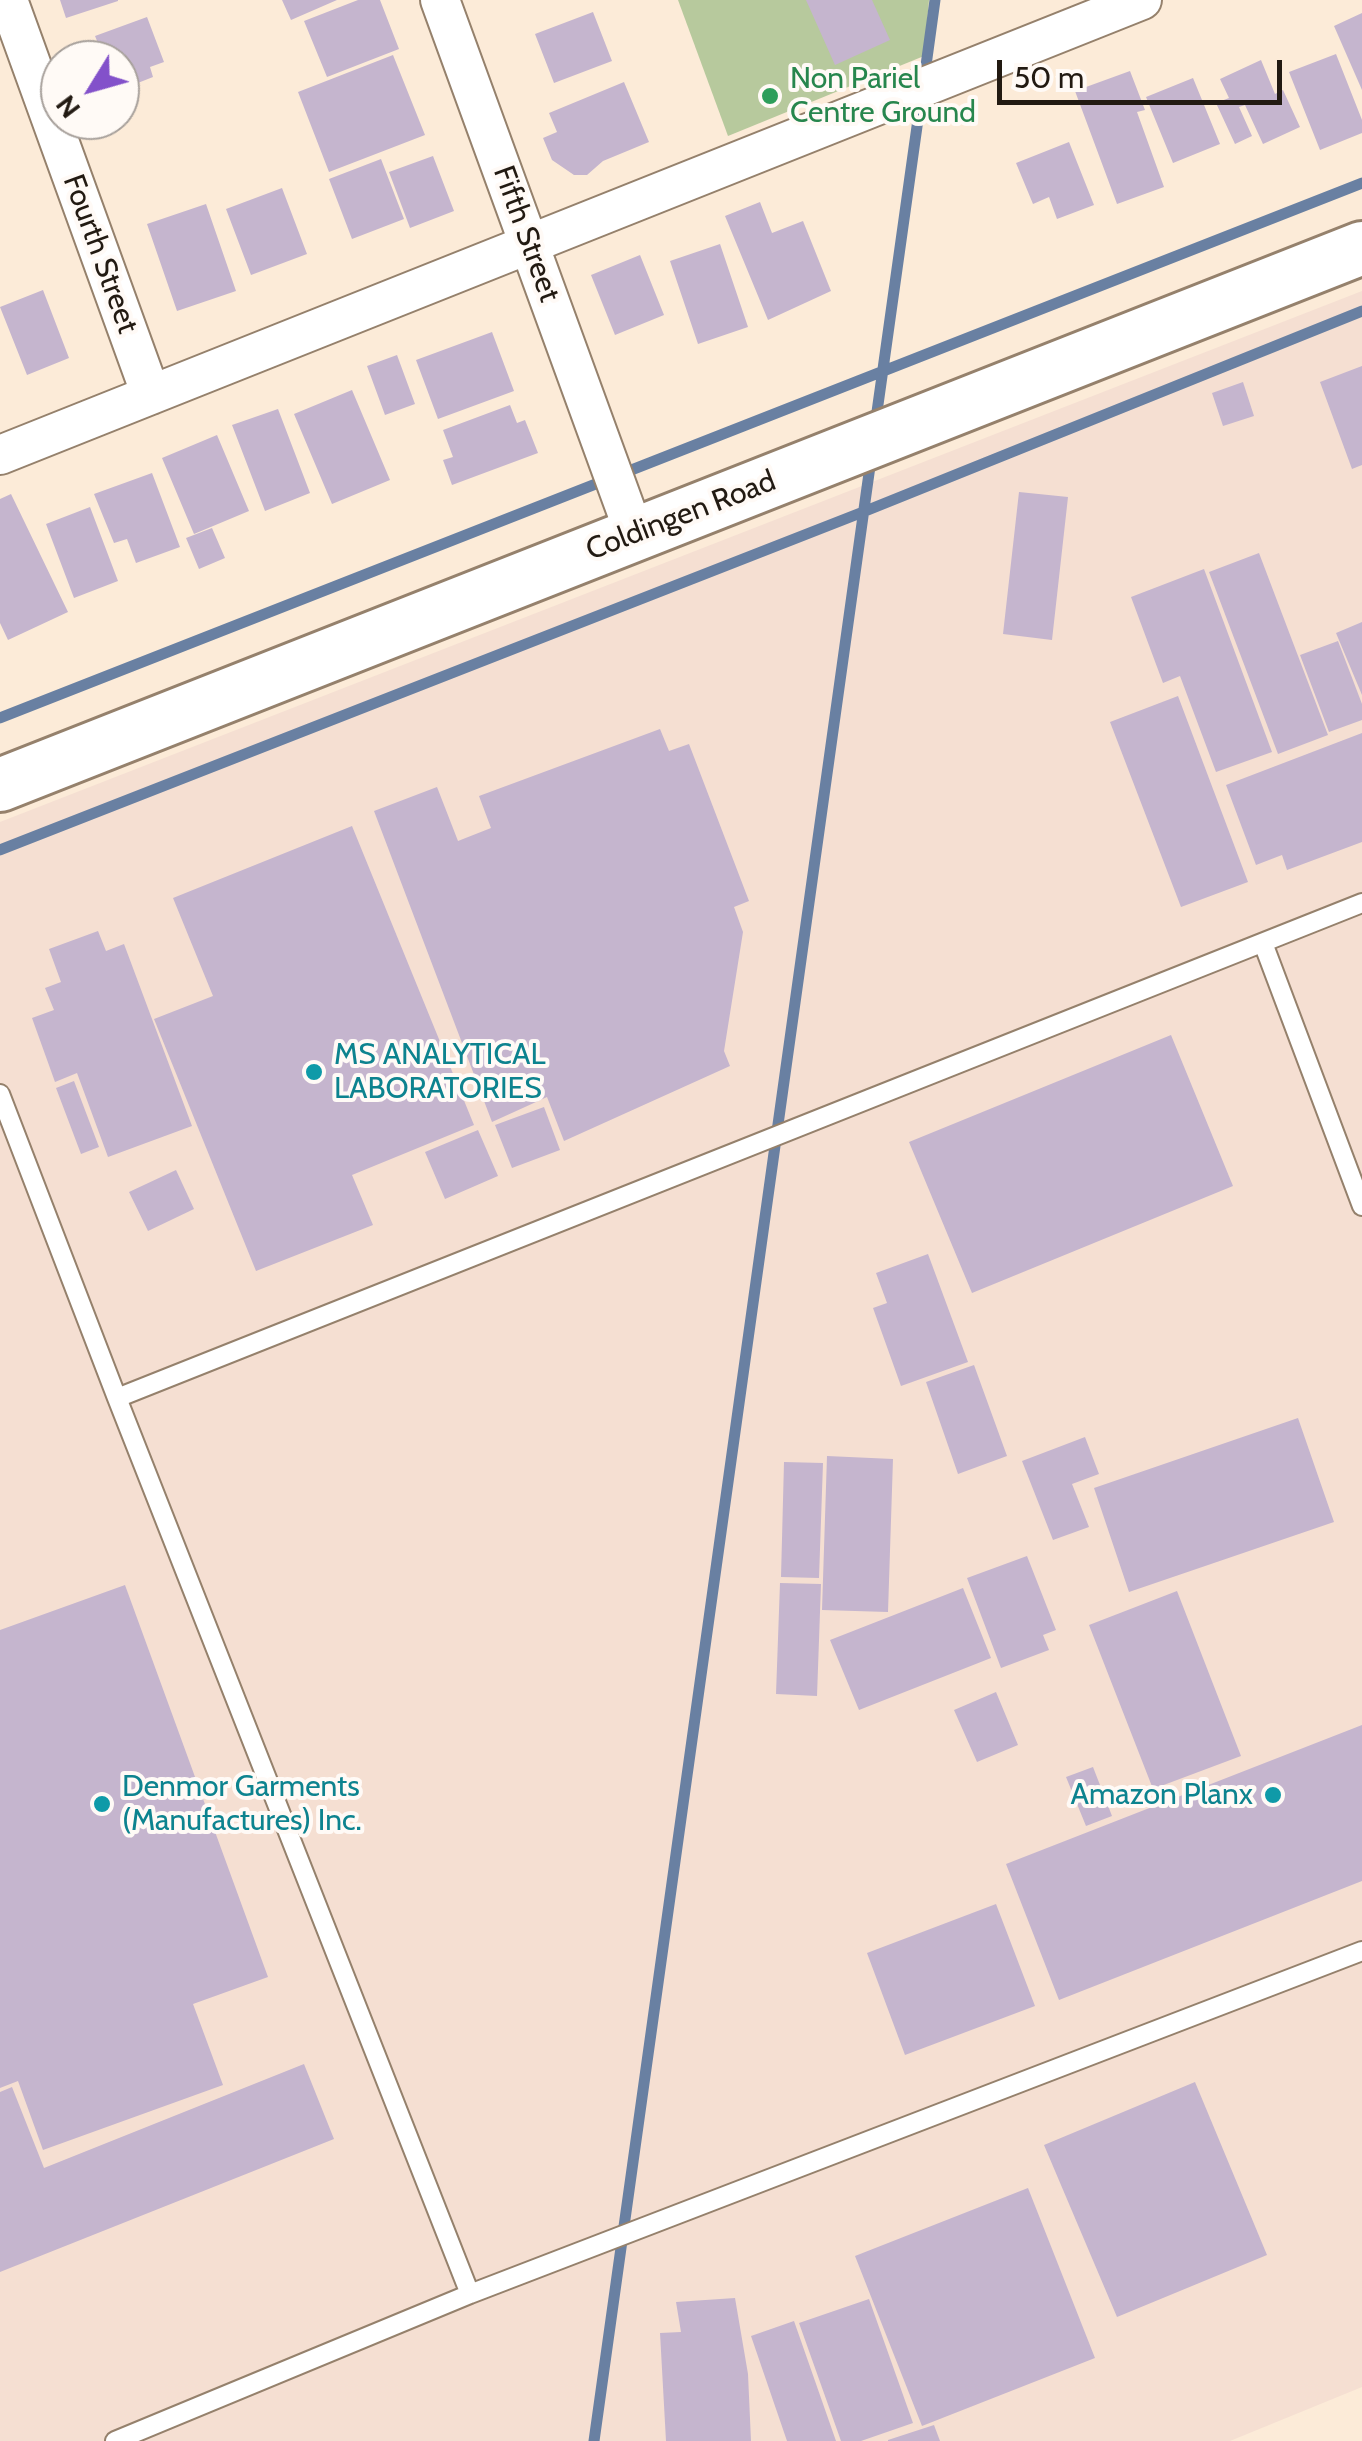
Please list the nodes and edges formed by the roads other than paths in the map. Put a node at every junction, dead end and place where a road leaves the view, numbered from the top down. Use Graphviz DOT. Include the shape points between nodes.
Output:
graph roads {
  1 [pos="8,0"];
  2 [pos="440,0"];
  3 [pos="1142,0"];
  4 [pos="529,244"];
  5 [pos="1362,248"];
  6 [pos="151,395"];
  7 [pos="0,454"];
  8 [pos="623,502"];
  9 [pos="0,784"];
  10 [pos="1362,902"];
  11 [pos="1262,944"];
  12 [pos="0,1094"];
  13 [pos="1362,1206"];
  14 [pos="117,1398"];
  15 [pos="1362,1950"];
  16 [pos="470,2294"];
  17 [pos="116,2441"];
  1 -- 6 [label="street, Fourth Street"];
  2 -- 4 [label="street, Fifth Street"];
  3 -- 4 [label="street"];
  4 -- 6 [label="street"];
  4 -- 8 [label="street, Fifth Street"];
  5 -- 8 [label="street, Coldingen Road"];
  6 -- 7 [label="street"];
  8 -- 9 [label="street, Coldingen Road"];
  10 -- 11 [label="lane"];
  11 -- 13 [label="lane"];
  11 -- 14 [label="lane"];
  12 -- 14 [label="lane"];
  14 -- 16 [label="lane"];
  15 -- 16 [label="lane"];
  16 -- 17 [label="lane"];
}
